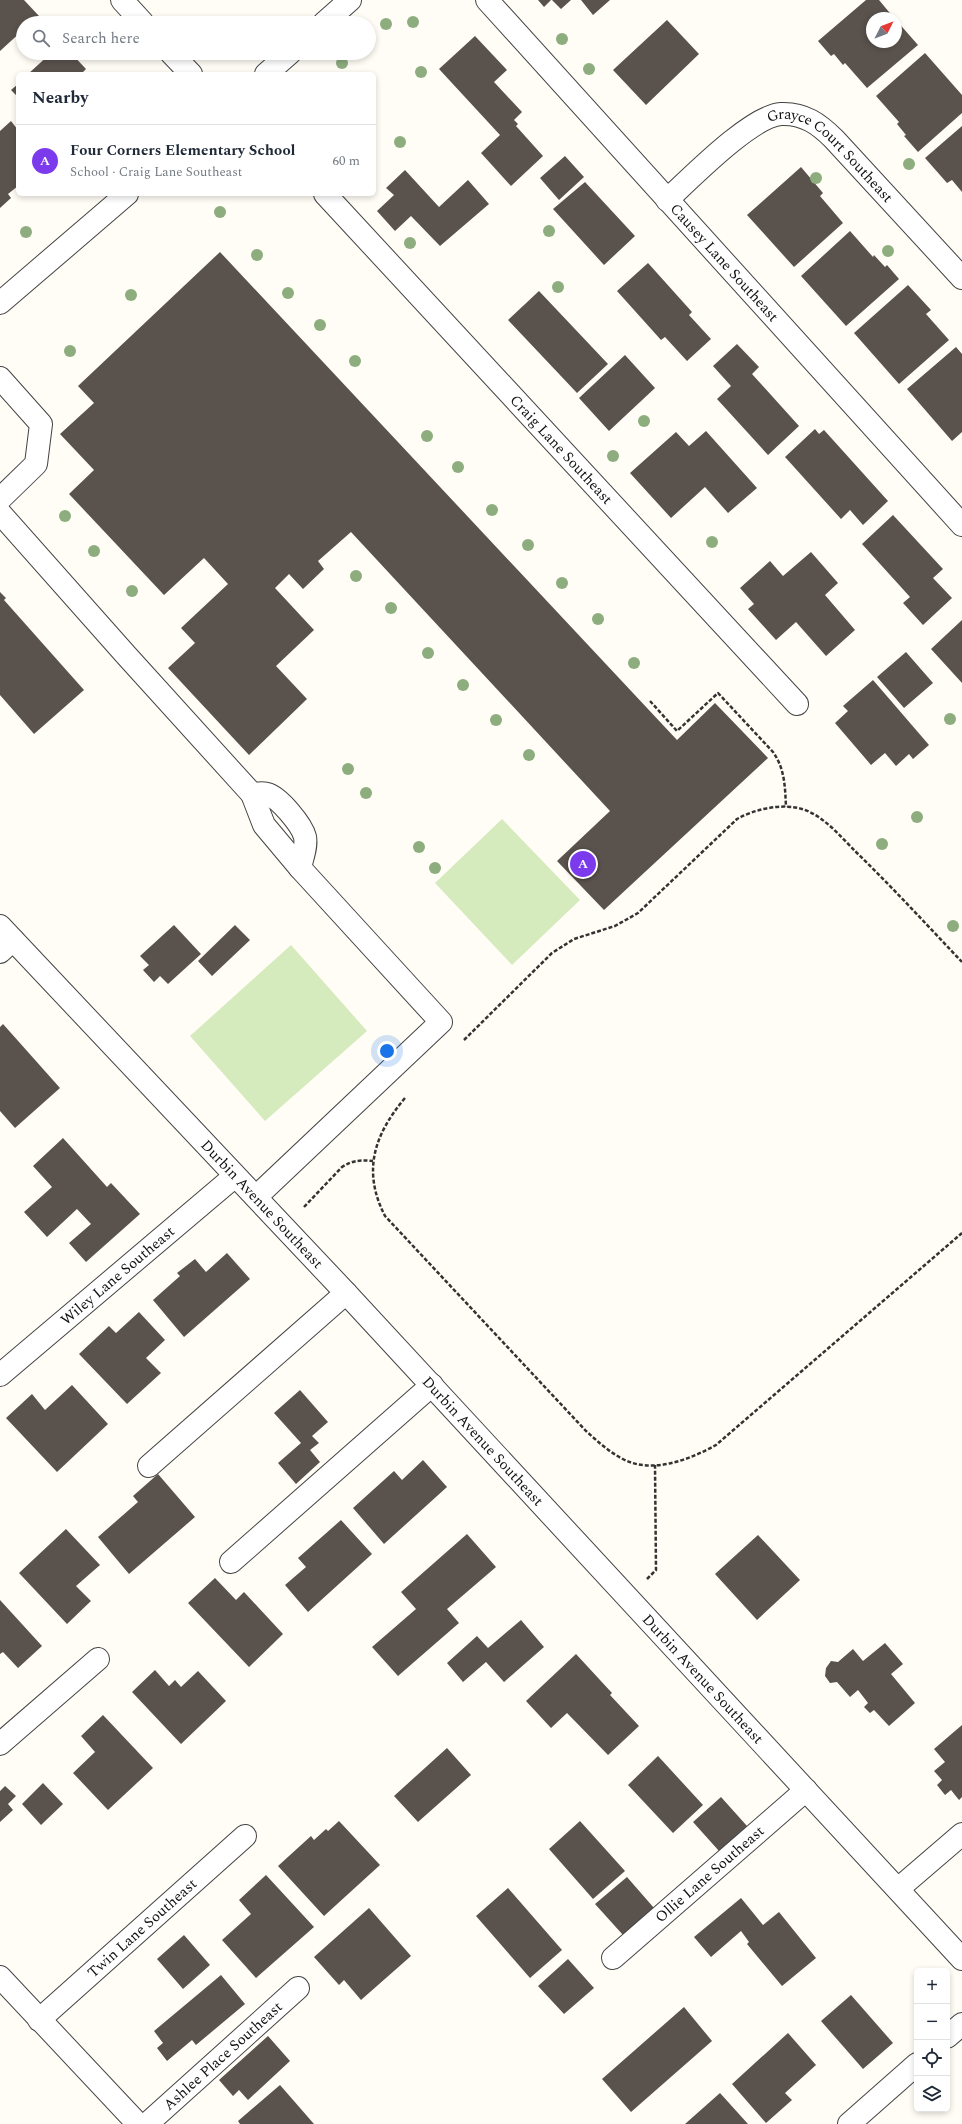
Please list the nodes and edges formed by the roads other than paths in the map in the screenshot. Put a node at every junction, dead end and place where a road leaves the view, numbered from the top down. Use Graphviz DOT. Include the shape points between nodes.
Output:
graph roads {
  1 [pos="122,0"];
  2 [pos="350,0"];
  3 [pos="487,0"];
  4 [pos="137,16"];
  5 [pos="332,16"];
  6 [pos="178,60"];
  7 [pos="282,60"];
  8 [pos="189,72"];
  9 [pos="268,72"];
  10 [pos="125,196"];
  11 [pos="327,196"];
  12 [pos="668,200"];
  13 [pos="962,278"];
  14 [pos="0,303"];
  15 [pos="0,378"];
  16 [pos="0,499"];
  17 [pos="0,513"];
  18 [pos="962,525"];
  19 [pos="797,704"];
  20 [pos="4,940"];
  21 [pos="235,1176"];
  22 [pos="256,1197"];
  23 [pos="346,1293"];
  24 [pos="0,1374"];
  25 [pos="432,1386"];
  26 [pos="149,1466"];
  27 [pos="231,1562"];
  28 [pos="98,1659"];
  29 [pos="0,1744"];
  30 [pos="806,1790"];
  31 [pos="962,1834"];
  32 [pos="245,1836"];
  33 [pos="898,1889"];
  34 [pos="613,1958"];
  35 [pos="962,1959"];
  36 [pos="0,1978"];
  37 [pos="298,1988"];
  38 [pos="39,2020"];
  39 [pos="962,2024"];
  40 [pos="950,2034"];
  41 [pos="914,2067"];
  42 [pos="138,2124"];
  43 [pos="147,2124"];
  44 [pos="849,2124"];
  1 -- 4 [label="street"];
  2 -- 5 [label="street"];
  3 -- 12 [label="street, Causey Lane Southeast"];
  6 -- 8 [label="street"];
  7 -- 9 [label="street"];
  10 -- 14 [label="street"];
  11 -- 19 [label="street, Craig Lane Southeast"];
  12 -- 13 [label="street, Grayce Court Southeast" via="763,119 780,114 800,115 818,123 834,139"];
  12 -- 18 [label="street, Causey Lane Southeast"];
  15 -- 16 [label="street" via="41,424 36,464"];
  17 -- 22 [label="street" via="252,794 264,825 441,1022"];
  20 -- 21 [label="street, Durbin Avenue Southeast"];
  21 -- 22 [label="street, Durbin Avenue Southeast"];
  21 -- 24 [label="street, Wiley Lane Southeast"];
  22 -- 23 [label="street, Durbin Avenue Southeast"];
  23 -- 25 [label="street, Durbin Avenue Southeast"];
  23 -- 26 [label="street"];
  25 -- 27 [label="street"];
  25 -- 30 [label="street, Durbin Avenue Southeast"];
  28 -- 29 [label="street"];
  30 -- 33 [label="street, Durbin Avenue Southeast"];
  30 -- 34 [label="street, Ollie Lane Southeast"];
  31 -- 33 [label="street"];
  32 -- 38 [label="street, Twin Lane Southeast"];
  33 -- 35 [label="street, Durbin Avenue Southeast"];
  36 -- 38 [label="street"];
  37 -- 43 [label="street, Ashlee Place Southeast"];
  38 -- 42 [label="street"];
  39 -- 40 [label="street"];
  41 -- 44 [label="street"];
}
